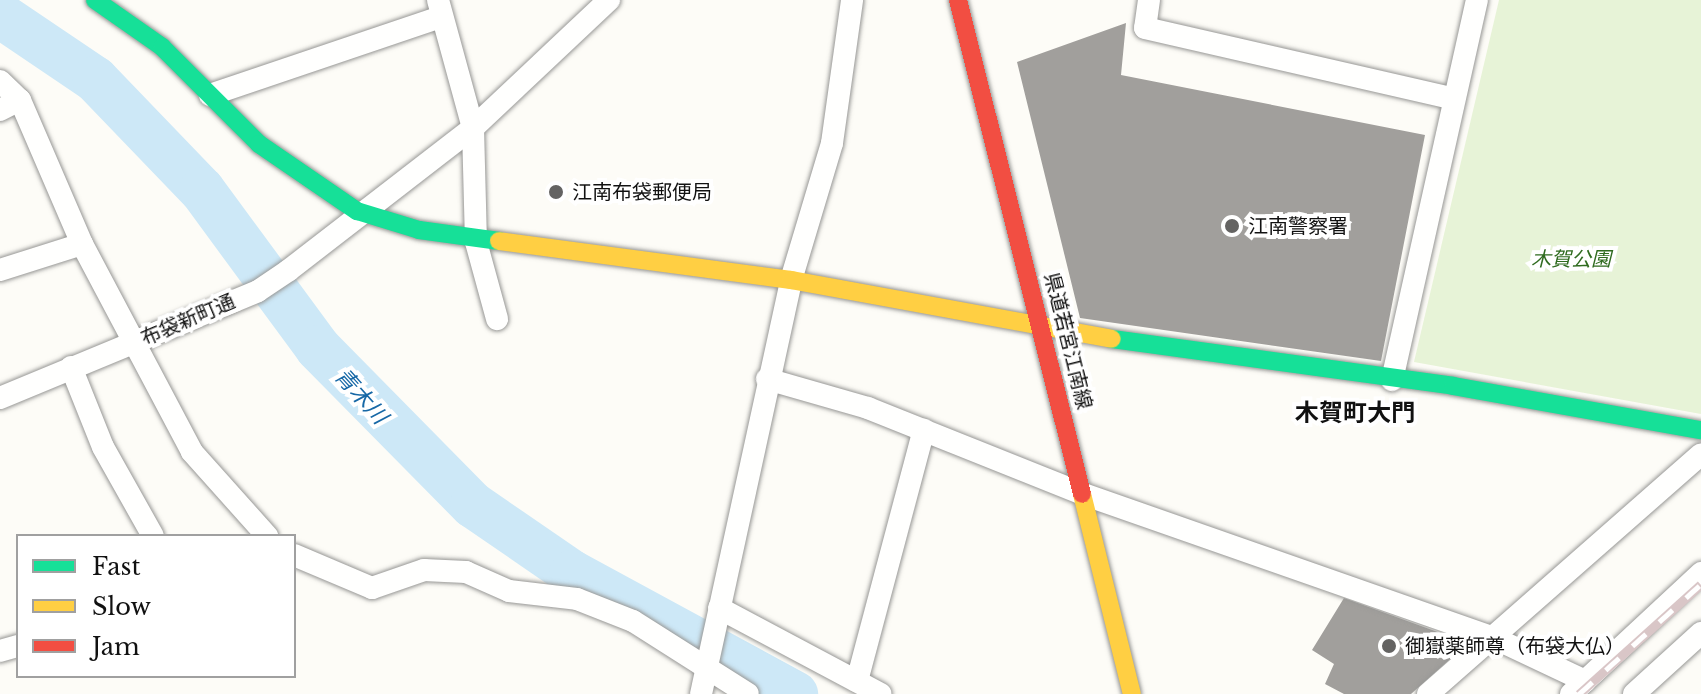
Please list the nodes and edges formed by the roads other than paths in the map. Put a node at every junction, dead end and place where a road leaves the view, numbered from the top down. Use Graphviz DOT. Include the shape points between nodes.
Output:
graph roads {
  1 [pos="95,0"];
  2 [pos="609,0"];
  3 [pos="958,0"];
  4 [pos="1149,0"];
  5 [pos="1477,0"];
  6 [pos="851,4"];
  7 [pos="439,9"];
  8 [pos="0,81"];
  9 [pos="210,95"];
  10 [pos="1454,99"];
  11 [pos="20,100"];
  12 [pos="0,110"];
  13 [pos="473,128"];
  14 [pos="357,211"];
  15 [pos="476,242"];
  16 [pos="82,244"];
  17 [pos="0,270"];
  18 [pos="791,280"];
  19 [pos="497,319"];
  20 [pos="1042,326"];
  21 [pos="132,343"];
  22 [pos="71,367"];
  23 [pos="767,379"];
  24 [pos="1392,380"];
  25 [pos="0,398"];
  26 [pos="924,430"];
  27 [pos="1701,430"];
  28 [pos="1701,454"];
  29 [pos="1083,494"];
  30 [pos="152,534"];
  31 [pos="265,534"];
  32 [pos="296,556"];
  33 [pos="1701,573"];
  34 [pos="716,619"];
  35 [pos="1701,633"];
  36 [pos="1492,637"];
  37 [pos="707,664"];
  38 [pos="857,681"];
  39 [pos="1578,687"];
  40 [pos="1642,692"];
  41 [pos="701,694"];
  42 [pos="748,694"];
  43 [pos="881,694"];
  44 [pos="1132,694"];
  45 [pos="1428,694"];
  1 -- 9 [label="street" via="162,47"];
  2 -- 13 [label="street, 布袋新町通"];
  3 -- 20 [label="street, 県道若宮江南線"];
  4 -- 10 [label="street" via="1145,28"];
  5 -- 10 [label="street"];
  6 -- 18 [label="street" via="832,143"];
  7 -- 9 [label="street"];
  7 -- 13 [label="street"];
  8 -- 11 [label="street"];
  9 -- 14 [label="street" via="259,144"];
  10 -- 24 [label="street"];
  11 -- 12 [label="street"];
  11 -- 16 [label="street"];
  13 -- 14 [label="street, 布袋新町通"];
  13 -- 15 [label="street"];
  14 -- 15 [label="street"];
  14 -- 21 [label="street, 布袋新町通" via="258,291"];
  15 -- 18 [label="street" via="551,245"];
  15 -- 19 [label="street"];
  16 -- 17 [label="street"];
  16 -- 21 [label="street"];
  18 -- 20 [label="street"];
  18 -- 23 [label="street"];
  20 -- 24 [label="street"];
  20 -- 29 [label="street, 県道若宮江南線"];
  21 -- 22 [label="street, 布袋新町通"];
  21 -- 31 [label="street" via="192,452"];
  22 -- 25 [label="street, 布袋新町通"];
  22 -- 30 [label="street" via="103,447"];
  23 -- 26 [label="street"];
  23 -- 34 [label="street"];
  24 -- 27 [label="street"];
  26 -- 29 [label="street"];
  26 -- 38 [label="street"];
  28 -- 36 [label="street"];
  29 -- 36 [label="street"];
  29 -- 44 [label="street, 県道若宮江南線"];
  32 -- 37 [label="street" via="372,588 424,570 466,572 509,591 577,599 633,621"];
  33 -- 39 [label="street"];
  34 -- 37 [label="street"];
  34 -- 38 [label="street"];
  35 -- 40 [label="street"];
  36 -- 39 [label="street"];
  36 -- 45 [label="street"];
  37 -- 41 [label="street"];
  37 -- 42 [label="street"];
  38 -- 43 [label="street"];
}
